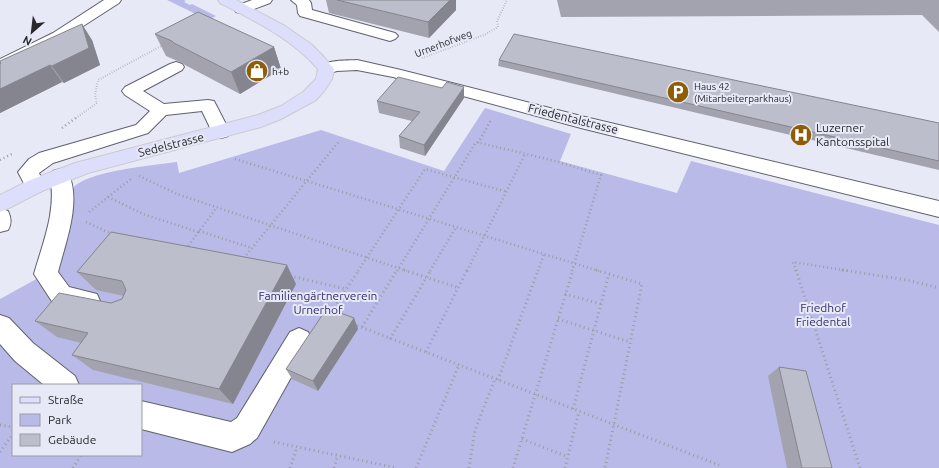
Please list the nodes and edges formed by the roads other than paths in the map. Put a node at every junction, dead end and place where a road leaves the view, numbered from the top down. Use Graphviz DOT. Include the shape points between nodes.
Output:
graph roads {
  1 [pos="114,0"];
  2 [pos="225,0"];
  3 [pos="265,0"];
  4 [pos="298,0"];
  5 [pos="241,9"];
  6 [pos="390,36"];
  7 [pos="0,65"];
  8 [pos="176,67"];
  9 [pos="326,69"];
  10 [pos="160,110"];
  11 [pos="220,132"];
  12 [pos="60,176"];
  13 [pos="35,186"];
  14 [pos="0,204"];
  15 [pos="939,209"];
  16 [pos="0,217"];
  17 [pos="0,224"];
  18 [pos="107,304"];
  19 [pos="0,326"];
  20 [pos="299,340"];
  21 [pos="64,384"];
  22 [pos="142,415"];
  1 -- 7 [label="street" via="70,30"];
  2 -- 5 [label="main road"];
  3 -- 5 [label="street"];
  4 -- 6 [label="street" via="304,3 305,13"];
  5 -- 9 [label="main road" via="307,48"];
  8 -- 10 [label="street" via="131,91"];
  9 -- 11 [label="main road, Sedelstrasse" via="326,77 320,86 298,104 255,123"];
  9 -- 15 [label="street, Friedentalstrasse" via="357,65 394,73 581,122"];
  10 -- 11 [label="street" via="208,105"];
  10 -- 13 [label="street" via="142,129 53,156 36,164 28,172"];
  11 -- 12 [label="main road, Sedelstrasse" via="105,161"];
  12 -- 13 [label="main road, Sedelstrasse"];
  12 -- 18 [label="street" via="64,201 46,274 62,296"];
  13 -- 14 [label="main road, Sedelstrasse"];
  16 -- 17 [label="street"];
  19 -- 21 [label="street" via="24,352"];
  20 -- 22 [label="street" via="247,428 240,434 232,437"];
}
